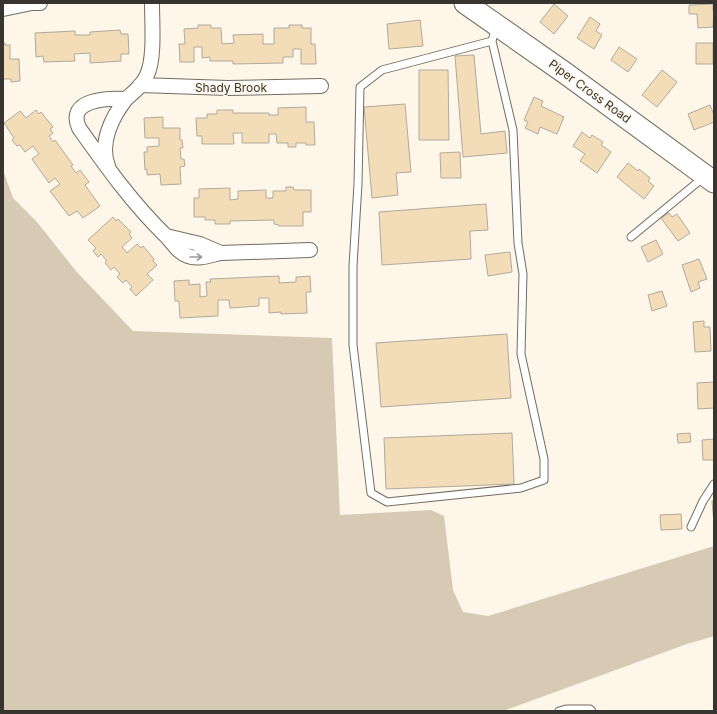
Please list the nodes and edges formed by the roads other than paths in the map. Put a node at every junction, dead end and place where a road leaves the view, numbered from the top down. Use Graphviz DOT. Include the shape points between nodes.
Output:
graph roads {
  1 [pos="32,3"];
  2 [pos="40,3"];
  3 [pos="152,3"];
  4 [pos="465,3"];
  5 [pos="3,9"];
  6 [pos="494,33"];
  7 [pos="140,85"];
  8 [pos="321,86"];
  9 [pos="126,99"];
  10 [pos="112,175"];
  11 [pos="710,179"];
  12 [pos="631,237"];
  13 [pos="310,250"];
  14 [pos="714,484"];
  15 [pos="691,527"];
  16 [pos="559,711"];
  17 [pos="592,711"];
  1 -- 2 [label="street"];
  1 -- 5 [label="street"];
  3 -- 7 [label="street" via="150,66 147,76"];
  4 -- 6 [label="main road, Piper Cross Road"];
  6 -- 6 [label="lane" via="513,130 518,243 523,274 521,354 544,459 544,480 521,488 387,502 371,493 353,345 353,266 360,87 382,70"];
  6 -- 11 [label="main road, Piper Cross Road" via="565,73"];
  7 -- 8 [label="street, Shady Brook" via="228,88"];
  7 -- 9 [label="street"];
  9 -- 10 [label="street" via="107,135 105,147"];
  9 -- 10 [label="street" via="96,101 83,106 76,115 79,128"];
  10 -- 13 [label="street" via="155,226 177,249 189,257 221,253"];
  11 -- 12 [label="lane"];
  14 -- 15 [label="lane" via="702,501"];
  16 -- 17 [label="lane"];
}
